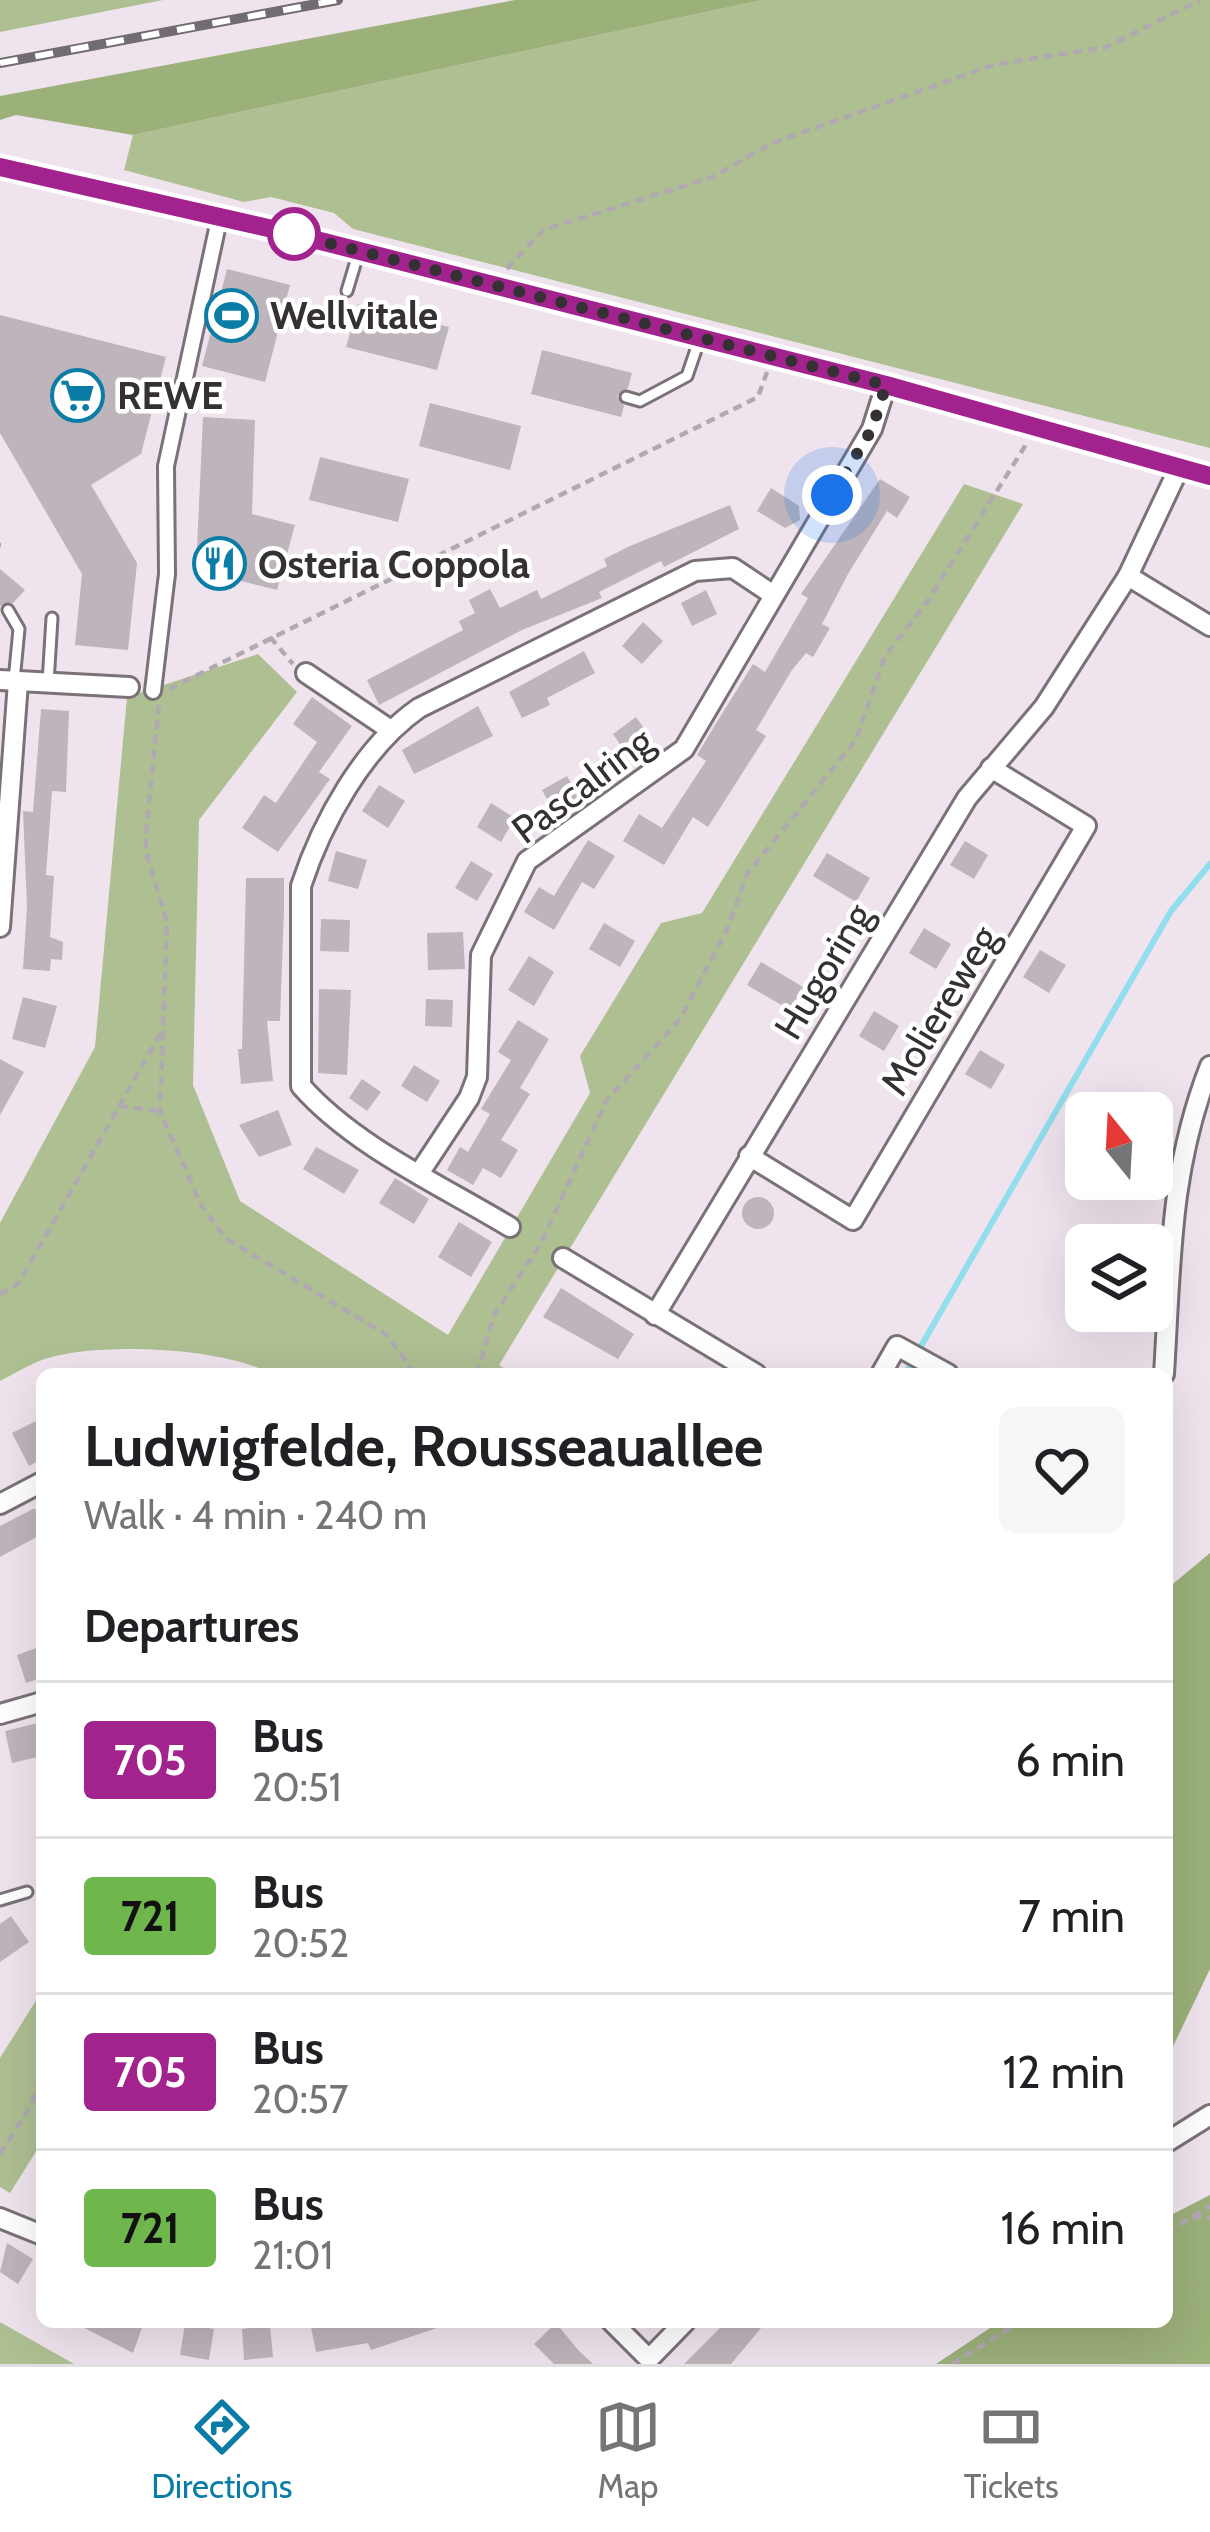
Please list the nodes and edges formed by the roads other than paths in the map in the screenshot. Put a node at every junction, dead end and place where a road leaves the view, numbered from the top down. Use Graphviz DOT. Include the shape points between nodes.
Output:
graph roads {
  1 [pos="0,167"];
  2 [pos="217,229"];
  3 [pos="358,251"];
  4 [pos="347,291"];
  5 [pos="700,338"];
  6 [pos="886,385"];
  7 [pos="626,397"];
  8 [pos="1178,468"];
  9 [pos="1210,476"];
  10 [pos="1128,576"];
  11 [pos="772,594"];
  12 [pos="8,610"];
  13 [pos="52,618"];
  14 [pos="1210,626"];
  15 [pos="306,673"];
  16 [pos="11,681"];
  17 [pos="48,683"];
  18 [pos="129,687"];
  19 [pos="153,691"];
  20 [pos="389,729"];
  21 [pos="991,768"];
  22 [pos="0,927"];
  23 [pos="1210,1066"];
  24 [pos="749,1156"];
  25 [pos="420,1172"];
  26 [pos="510,1227"];
  27 [pos="563,1258"];
  28 [pos="655,1315"];
  29 [pos="746,1368"];
  30 [pos="884,1368"];
  31 [pos="937,1368"];
  32 [pos="1164,1368"];
  33 [pos="36,1485"];
  34 [pos="0,1504"];
  35 [pos="36,1704"];
  36 [pos="0,1714"];
  37 [pos="27,1892"];
  38 [pos="0,1900"];
  39 [pos="1210,2115"];
  40 [pos="1173,2138"];
  41 [pos="0,2218"];
  42 [pos="36,2233"];
  43 [pos="618,2328"];
  44 [pos="679,2328"];
  1 -- 3 [label="street"];
  2 -- 19 [label="street" via="166,466 167,574"];
  3 -- 4 [label="lane"];
  3 -- 5 [label="street"];
  5 -- 6 [label="street"];
  5 -- 7 [label="lane" via="686,376 640,401"];
  6 -- 8 [label="street"];
  6 -- 11 [label="street, Pascalring" via="872,429"];
  8 -- 9 [label="street"];
  8 -- 10 [label="street, Hugoring"];
  10 -- 14 [label="street"];
  10 -- 21 [label="street, Hugoring" via="1044,706"];
  11 -- 20 [label="street" via="733,568 695,572"];
  11 -- 25 [label="street, Pascalring" via="684,749 526,861 481,955 477,1076"];
  12 -- 16 [label="lane" via="19,629"];
  13 -- 17 [label="lane"];
  15 -- 20 [label="street"];
  16 -- 17 [label="street"];
  16 -- 22 [label="street"];
  17 -- 18 [label="street"];
  20 -- 25 [label="street" via="322,831 302,886 297,1063 301,1086 322,1109"];
  21 -- 24 [label="street, Hugoring"];
  21 -- 24 [label="street, Moliereweg" via="1086,826 853,1220"];
  23 -- 32 [label="street" via="1185,1131 1175,1193"];
  24 -- 28 [label="street, Hugoring"];
  25 -- 26 [label="street"];
  27 -- 28 [label="street"];
  28 -- 29 [label="street"];
  30 -- 31 [label="street" via="897,1346"];
  33 -- 34 [label="street"];
  35 -- 36 [label="street"];
  37 -- 38 [label="lane"];
  39 -- 40 [label="street"];
  41 -- 42 [label="street"];
  43 -- 44 [label="street" via="649,2359"];
}
